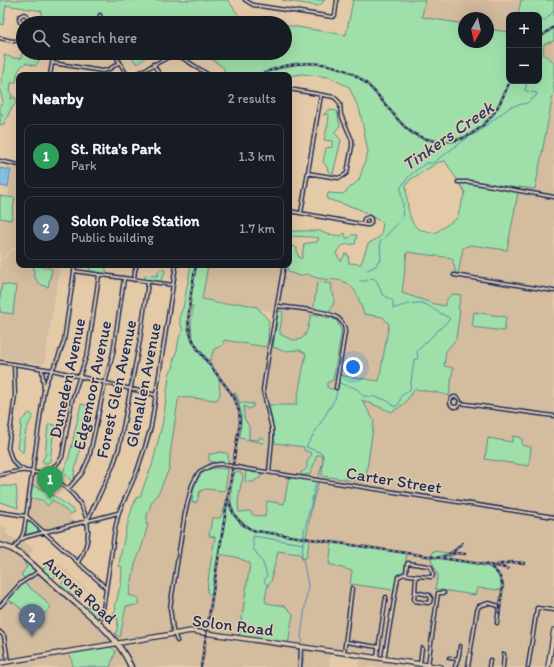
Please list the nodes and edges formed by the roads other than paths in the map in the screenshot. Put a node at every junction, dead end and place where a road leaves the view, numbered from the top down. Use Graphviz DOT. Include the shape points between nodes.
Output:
graph roads {
  1 [pos="245,0"];
  2 [pos="337,0"];
  3 [pos="0,38"];
  4 [pos="16,41"];
  5 [pos="53,60"];
  6 [pos="161,60"];
  7 [pos="186,60"];
  8 [pos="120,62"];
  9 [pos="52,63"];
  10 [pos="154,64"];
  11 [pos="50,72"];
  12 [pos="125,72"];
  13 [pos="140,72"];
  14 [pos="158,72"];
  15 [pos="205,72"];
  16 [pos="292,90"];
  17 [pos="321,94"];
  18 [pos="0,161"];
  19 [pos="16,164"];
  20 [pos="308,173"];
  21 [pos="458,182"];
  22 [pos="554,197"];
  23 [pos="292,212"];
  24 [pos="301,213"];
  25 [pos="363,224"];
  26 [pos="75,268"];
  27 [pos="136,268"];
  28 [pos="176,268"];
  29 [pos="284,268"];
  30 [pos="74,271"];
  31 [pos="99,275"];
  32 [pos="454,275"];
  33 [pos="124,279"];
  34 [pos="134,280"];
  35 [pos="148,282"];
  36 [pos="173,285"];
  37 [pos="554,291"];
  38 [pos="278,306"];
  39 [pos="0,362"];
  40 [pos="14,364"];
  41 [pos="42,369"];
  42 [pos="52,370"];
  43 [pos="79,377"];
  44 [pos="105,383"];
  45 [pos="336,388"];
  46 [pos="44,390"];
  47 [pos="131,390"];
  48 [pos="156,395"];
  49 [pos="459,402"];
  50 [pos="554,416"];
  51 [pos="25,471"];
  52 [pos="33,472"];
  53 [pos="268,472"];
  54 [pos="39,473"];
  55 [pos="0,475"];
  56 [pos="68,489"];
  57 [pos="0,512"];
  58 [pos="119,513"];
  59 [pos="26,516"];
  60 [pos="554,518"];
  61 [pos="87,521"];
  62 [pos="44,532"];
  63 [pos="21,539"];
  64 [pos="0,545"];
  65 [pos="12,549"];
  66 [pos="78,562"];
  67 [pos="40,571"];
  68 [pos="406,574"];
  69 [pos="416,576"];
  70 [pos="352,588"];
  71 [pos="106,589"];
  72 [pos="415,592"];
  73 [pos="444,594"];
  74 [pos="386,598"];
  75 [pos="0,606"];
  76 [pos="554,610"];
  77 [pos="497,623"];
  78 [pos="99,624"];
  79 [pos="554,630"];
  80 [pos="0,632"];
  81 [pos="174,634"];
  82 [pos="177,641"];
  83 [pos="345,642"];
  84 [pos="118,644"];
  85 [pos="460,646"];
  86 [pos="301,647"];
  87 [pos="378,647"];
  88 [pos="422,648"];
  89 [pos="344,653"];
  90 [pos="504,654"];
  91 [pos="376,657"];
  92 [pos="449,658"];
  93 [pos="384,659"];
  94 [pos="458,659"];
  95 [pos="490,660"];
  96 [pos="8,661"];
  97 [pos="0,663"];
  98 [pos="420,664"];
  99 [pos="428,665"];
  100 [pos="131,667"];
  101 [pos="300,667"];
  102 [pos="441,667"];
  103 [pos="455,667"];
  104 [pos="468,667"];
  105 [pos="489,667"];
  106 [pos="503,667"];
  107 [pos="528,667"];
  108 [pos="548,667"];
  1 -- 2 [label="street" via="253,6 328,17 333,17"];
  3 -- 4 [label="street"];
  5 -- 9 [label="street"];
  6 -- 10 [label="street"];
  7 -- 15 [label="street"];
  8 -- 9 [label="street" via="102,71"];
  8 -- 12 [label="street"];
  9 -- 11 [label="street"];
  10 -- 13 [label="street"];
  10 -- 14 [label="street"];
  16 -- 17 [label="street"];
  17 -- 20 [label="street"];
  17 -- 20 [label="street" via="334,96 340,102 342,115 352,140 350,159 347,173 338,178"];
  18 -- 19 [label="street"];
  20 -- 24 [label="street"];
  21 -- 22 [label="street"];
  23 -- 24 [label="street"];
  24 -- 25 [label="street"];
  25 -- 25 [label="street" via="364,219 371,219 369,225"];
  26 -- 30 [label="street"];
  27 -- 34 [label="street"];
  28 -- 36 [label="street, Glenallen Avenue"];
  29 -- 38 [label="street"];
  30 -- 31 [label="street"];
  30 -- 42 [label="street" via="64,341"];
  31 -- 33 [label="street"];
  31 -- 43 [label="street, Duneden Avenue" via="88,351"];
  32 -- 37 [label="street"];
  33 -- 34 [label="street"];
  33 -- 44 [label="street, Edgemoor Avenue" via="113,353"];
  34 -- 35 [label="street"];
  35 -- 36 [label="street"];
  35 -- 47 [label="street, Forest Glen Avenue"];
  36 -- 48 [label="street, Glenallen Avenue"];
  38 -- 45 [label="street" via="329,314 340,319 344,332"];
  38 -- 53 [label="street" via="263,390 272,429"];
  39 -- 40 [label="street"];
  40 -- 41 [label="street"];
  40 -- 51 [label="street" via="14,394 8,448 12,460"];
  41 -- 42 [label="street"];
  41 -- 46 [label="street"];
  42 -- 43 [label="street"];
  42 -- 46 [label="street"];
  43 -- 44 [label="street"];
  43 -- 54 [label="street, Duneden Avenue" via="72,400 62,456 54,467"];
  44 -- 47 [label="street"];
  44 -- 56 [label="street, Edgemoor Avenue" via="87,464 82,474"];
  46 -- 52 [label="street"];
  47 -- 48 [label="street"];
  47 -- 61 [label="street, Forest Glen Avenue" via="116,458"];
  48 -- 58 [label="street, Glenallen Avenue" via="145,447"];
  49 -- 49 [label="street" via="455,397 450,402 455,407"];
  49 -- 50 [label="street"];
  51 -- 52 [label="street"];
  51 -- 55 [label="street"];
  52 -- 54 [label="street"];
  52 -- 59 [label="street"];
  53 -- 60 [label="street, Carter Street"];
  53 -- 81 [label="street, Carter Street" via="221,464 205,468 196,477 185,513 170,608"];
  54 -- 56 [label="street"];
  56 -- 61 [label="street" via="78,501"];
  57 -- 59 [label="street"];
  58 -- 61 [label="street"];
  58 -- 71 [label="street, Glenallen Avenue"];
  59 -- 62 [label="street"];
  59 -- 63 [label="street"];
  61 -- 62 [label="street"];
  61 -- 66 [label="street" via="87,544"];
  62 -- 63 [label="street"];
  62 -- 66 [label="street"];
  63 -- 65 [label="street"];
  64 -- 65 [label="main road, Aurora Road"];
  65 -- 67 [label="main road, Aurora Road"];
  66 -- 71 [label="street"];
  67 -- 75 [label="street" via="21,584"];
  67 -- 78 [label="main road, Aurora Road"];
  68 -- 69 [label="street"];
  68 -- 69 [label="street" via="408,563 431,567 432,577"];
  68 -- 93 [label="street" via="398,577"];
  69 -- 72 [label="street"];
  70 -- 83 [label="street"];
  71 -- 78 [label="street, Glenallen Avenue"];
  72 -- 72 [label="street" via="429,595 430,602 428,604 415,601"];
  73 -- 99 [label="street" via="438,593"];
  74 -- 87 [label="street"];
  76 -- 107 [label="street" via="537,608"];
  77 -- 104 [label="street" via="498,606 479,606"];
  78 -- 84 [label="main road, Aurora Road"];
  79 -- 108 [label="street"];
  80 -- 96 [label="street" via="4,636"];
  81 -- 82 [label="street, Carter Street"];
  81 -- 84 [label="street, Solon Road"];
  81 -- 86 [label="street, Solon Road" via="191,631"];
  83 -- 87 [label="street"];
  83 -- 89 [label="street"];
  84 -- 96 [label="street, Solon Road"];
  84 -- 100 [label="main road, Aurora Road"];
  85 -- 94 [label="street"];
  86 -- 89 [label="street, Solon Road"];
  86 -- 101 [label="street"];
  87 -- 91 [label="street"];
  88 -- 98 [label="street"];
  89 -- 91 [label="street, Solon Road"];
  90 -- 106 [label="street"];
  91 -- 93 [label="street, Solon Road"];
  92 -- 94 [label="street"];
  93 -- 98 [label="street, Solon Road"];
  94 -- 103 [label="street"];
  95 -- 105 [label="street"];
  96 -- 97 [label="street, Solon Road"];
  98 -- 99 [label="street, Solon Road"];
  99 -- 102 [label="street, Solon Road"];
}
